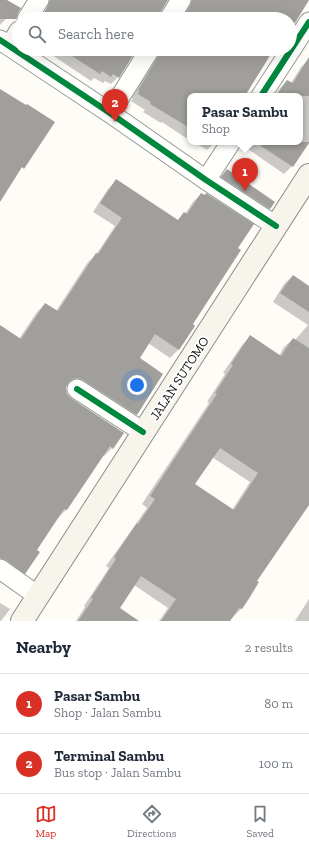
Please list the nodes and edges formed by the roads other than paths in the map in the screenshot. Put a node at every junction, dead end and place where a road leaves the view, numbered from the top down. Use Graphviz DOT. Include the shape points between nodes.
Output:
graph roads {
  1 [pos="39,0"];
  2 [pos="182,0"];
  3 [pos="31,12"];
  4 [pos="174,12"];
  5 [pos="309,22"];
  6 [pos="297,40"];
  7 [pos="33,56"];
  8 [pos="146,56"];
  9 [pos="287,56"];
  10 [pos="263,93"];
  11 [pos="110,114"];
  12 [pos="229,145"];
  13 [pos="309,175"];
  14 [pos="206,180"];
  15 [pos="276,226"];
  16 [pos="77,389"];
  17 [pos="144,432"];
  18 [pos="0,569"];
  19 [pos="38,596"];
  20 [pos="22,621"];
  1 -- 3 [label="street"];
  2 -- 4 [label="street"];
  5 -- 6 [label="street"];
  7 -- 11 [label="street"];
  8 -- 11 [label="street"];
  9 -- 10 [label="street"];
  11 -- 14 [label="street"];
  12 -- 14 [label="street"];
  13 -- 15 [label="main road, JALAN SUTOMO"];
  14 -- 15 [label="street"];
  15 -- 17 [label="main road, JALAN SUTOMO"];
  16 -- 17 [label="street"];
  17 -- 19 [label="main road, JALAN SUTOMO"];
  18 -- 19 [label="street"];
  19 -- 20 [label="main road, JALAN SUTOMO"];
}
